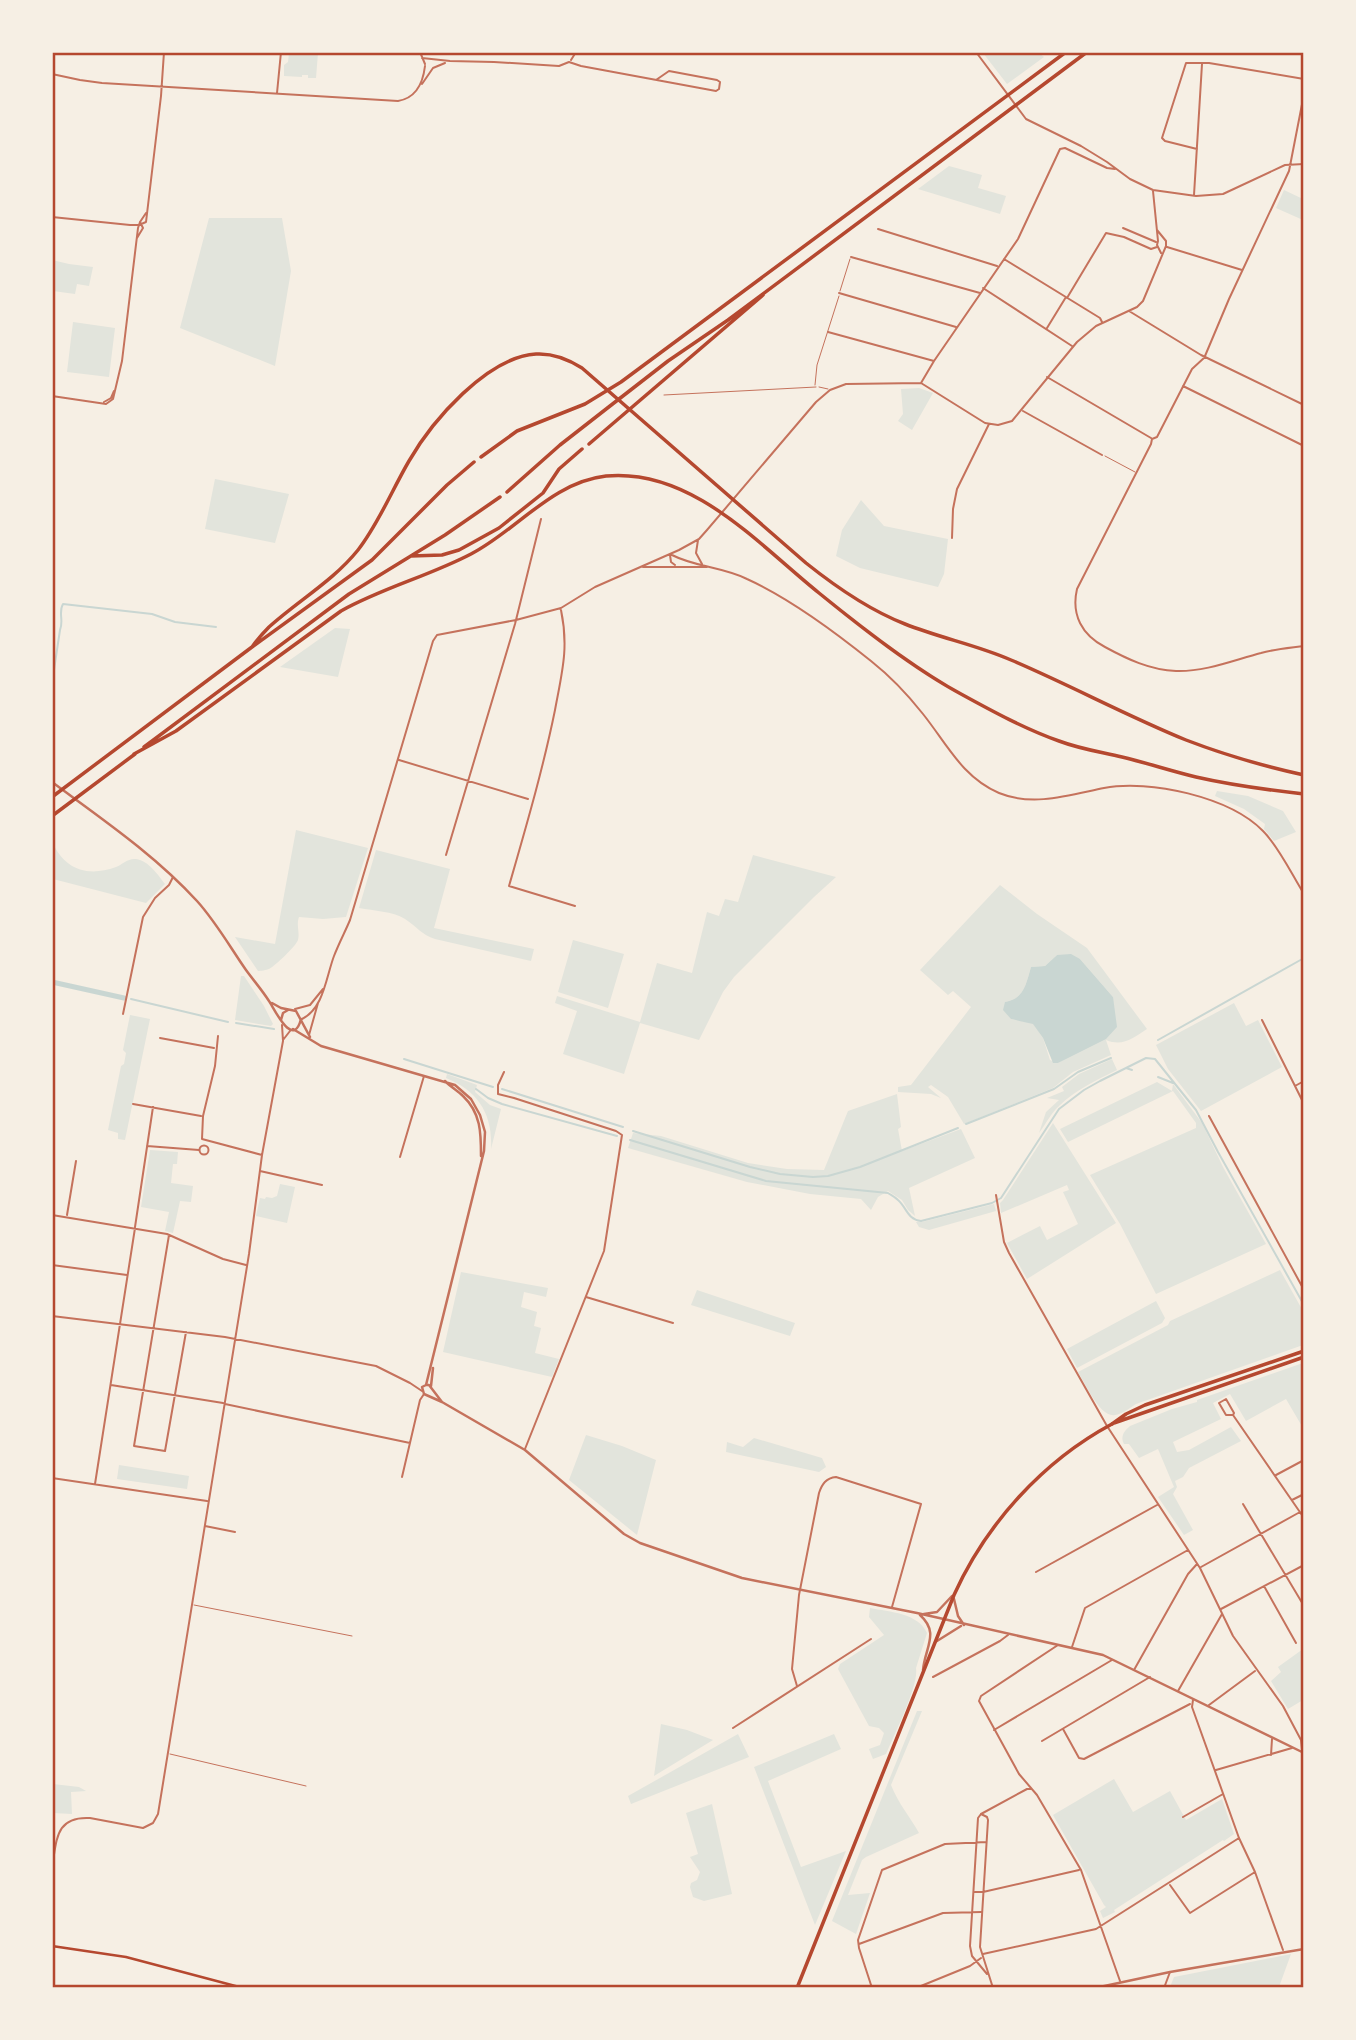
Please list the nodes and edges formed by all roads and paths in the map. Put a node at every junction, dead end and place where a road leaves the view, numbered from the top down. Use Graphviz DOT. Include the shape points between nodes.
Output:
graph roads {
  1 [pos="164,52"];
  2 [pos="281,52"];
  3 [pos="420,52"];
  4 [pos="576,52"];
  5 [pos="976,52"];
  6 [pos="1066,52"];
  7 [pos="1087,52"];
  8 [pos="422,58"];
  9 [pos="450,61"];
  10 [pos="569,62"];
  11 [pos="1202,64"];
  12 [pos="425,66"];
  13 [pos="433,68"];
  14 [pos="667,71"];
  15 [pos="52,74"];
  16 [pos="1304,79"];
  17 [pos="656,80"];
  18 [pos="666,82"];
  19 [pos="162,86"];
  20 [pos="417,90"];
  21 [pos="277,93"];
  22 [pos="1304,94"];
  23 [pos="1197,149"];
  24 [pos="1290,164"];
  25 [pos="1304,164"];
  26 [pos="1116,168"];
  27 [pos="1153,190"];
  28 [pos="1194,196"];
  29 [pos="52,217"];
  30 [pos="140,224"];
  31 [pos="1123,228"];
  32 [pos="878,229"];
  33 [pos="1157,230"];
  34 [pos="1163,240"];
  35 [pos="1161,246"];
  36 [pos="850,257"];
  37 [pos="1003,259"];
  38 [pos="998,267"];
  39 [pos="1243,271"];
  40 [pos="774,285"];
  41 [pos="983,288"];
  42 [pos="839,293"];
  43 [pos="980,293"];
  44 [pos="1067,298"];
  45 [pos="1129,310"];
  46 [pos="1102,322"];
  47 [pos="957,328"];
  48 [pos="1046,329"];
  49 [pos="828,332"];
  50 [pos="1072,347"];
  51 [pos="1205,356"];
  52 [pos="934,361"];
  53 [pos="1047,377"];
  54 [pos="921,383"];
  55 [pos="816,387"];
  56 [pos="1183,387"];
  57 [pos="830,390"];
  58 [pos="664,395"];
  59 [pos="52,396"];
  60 [pos="1304,405"];
  61 [pos="1022,410"];
  62 [pos="989,424"];
  63 [pos="1152,439"];
  64 [pos="589,444"];
  65 [pos="1304,446"];
  66 [pos="582,449"];
  67 [pos="1102,455"];
  68 [pos="481,457"];
  69 [pos="474,462"];
  70 [pos="1137,473"];
  71 [pos="507,492"];
  72 [pos="500,497"];
  73 [pos="541,519"];
  74 [pos="953,538"];
  75 [pos="699,539"];
  76 [pos="670,554"];
  77 [pos="408,556"];
  78 [pos="702,564"];
  79 [pos="678,566"];
  80 [pos="638,567"];
  81 [pos="713,568"];
  82 [pos="561,608"];
  83 [pos="516,620"];
  84 [pos="1304,646"];
  85 [pos="251,647"];
  86 [pos="134,754"];
  87 [pos="398,760"];
  88 [pos="1304,775"];
  89 [pos="469,781"];
  90 [pos="53,782"];
  91 [pos="1304,794"];
  92 [pos="52,797"];
  93 [pos="528,799"];
  94 [pos="52,816"];
  95 [pos="446,855"];
  96 [pos="173,877"];
  97 [pos="180,883"];
  98 [pos="169,885"];
  99 [pos="1304,894"];
  100 [pos="575,906"];
  101 [pos="325,985"];
  102 [pos="319,1000"];
  103 [pos="270,1002"];
  104 [pos="288,1010"];
  105 [pos="293,1010"];
  106 [pos="123,1014"];
  107 [pos="301,1019"];
  108 [pos="1262,1020"];
  109 [pos="282,1023"];
  110 [pos="293,1029"];
  111 [pos="218,1036"];
  112 [pos="160,1038"];
  113 [pos="310,1038"];
  114 [pos="283,1041"];
  115 [pos="216,1049"];
  116 [pos="504,1072"];
  117 [pos="424,1075"];
  118 [pos="1304,1081"];
  119 [pos="1294,1086"];
  120 [pos="133,1104"];
  121 [pos="1304,1104"];
  122 [pos="153,1107"];
  123 [pos="203,1116"];
  124 [pos="1209,1116"];
  125 [pos="202,1139"];
  126 [pos="213,1142"];
  127 [pos="146,1146"];
  128 [pos="206,1147"];
  129 [pos="199,1150"];
  130 [pos="262,1155"];
  131 [pos="400,1157"];
  132 [pos="76,1161"];
  133 [pos="259,1170"];
  134 [pos="322,1185"];
  135 [pos="996,1195"];
  136 [pos="52,1214"];
  137 [pos="66,1217"];
  138 [pos="135,1228"];
  139 [pos="169,1235"];
  140 [pos="52,1265"];
  141 [pos="247,1265"];
  142 [pos="128,1276"];
  143 [pos="1304,1290"];
  144 [pos="585,1297"];
  145 [pos="52,1316"];
  146 [pos="673,1323"];
  147 [pos="120,1325"];
  148 [pos="153,1328"];
  149 [pos="186,1332"];
  150 [pos="234,1338"];
  151 [pos="437,1347"];
  152 [pos="1304,1351"];
  153 [pos="1304,1357"];
  154 [pos="110,1384"];
  155 [pos="431,1389"];
  156 [pos="144,1390"];
  157 [pos="424,1390"];
  158 [pos="175,1395"];
  159 [pos="442,1402"];
  160 [pos="224,1403"];
  161 [pos="1233,1416"];
  162 [pos="1112,1423"];
  163 [pos="1107,1426"];
  164 [pos="410,1443"];
  165 [pos="524,1450"];
  166 [pos="1304,1460"];
  167 [pos="1275,1475"];
  168 [pos="402,1477"];
  169 [pos="52,1478"];
  170 [pos="95,1484"];
  171 [pos="1304,1494"];
  172 [pos="1292,1500"];
  173 [pos="208,1501"];
  174 [pos="1157,1504"];
  175 [pos="1243,1504"];
  176 [pos="1300,1513"];
  177 [pos="1304,1518"];
  178 [pos="204,1526"];
  179 [pos="235,1532"];
  180 [pos="1261,1534"];
  181 [pos="1188,1550"];
  182 [pos="1198,1564"];
  183 [pos="1304,1565"];
  184 [pos="1200,1568"];
  185 [pos="1036,1572"];
  186 [pos="1284,1574"];
  187 [pos="1264,1585"];
  188 [pos="800,1590"];
  189 [pos="954,1595"];
  190 [pos="191,1605"];
  191 [pos="1304,1606"];
  192 [pos="892,1608"];
  193 [pos="1220,1609"];
  194 [pos="917,1613"];
  195 [pos="1222,1614"];
  196 [pos="944,1620"];
  197 [pos="964,1625"];
  198 [pos="1009,1634"];
  199 [pos="352,1636"];
  200 [pos="871,1639"];
  201 [pos="936,1643"];
  202 [pos="1296,1643"];
  203 [pos="1058,1644"];
  204 [pos="1072,1648"];
  205 [pos="1113,1659"];
  206 [pos="1135,1670"];
  207 [pos="1256,1670"];
  208 [pos="922,1675"];
  209 [pos="933,1677"];
  210 [pos="1150,1677"];
  211 [pos="797,1686"];
  212 [pos="1178,1692"];
  213 [pos="1192,1701"];
  214 [pos="1208,1706"];
  215 [pos="733,1728"];
  216 [pos="1063,1729"];
  217 [pos="994,1730"];
  218 [pos="1272,1738"];
  219 [pos="1042,1741"];
  220 [pos="1294,1748"];
  221 [pos="1303,1752"];
  222 [pos="168,1753"];
  223 [pos="1271,1755"];
  224 [pos="1215,1770"];
  225 [pos="306,1786"];
  226 [pos="1033,1789"];
  227 [pos="1223,1794"];
  228 [pos="981,1814"];
  229 [pos="1182,1817"];
  230 [pos="1239,1838"];
  231 [pos="977,1841"];
  232 [pos="987,1842"];
  233 [pos="52,1867"];
  234 [pos="1081,1870"];
  235 [pos="1255,1872"];
  236 [pos="1169,1884"];
  237 [pos="974,1892"];
  238 [pos="984,1892"];
  239 [pos="972,1912"];
  240 [pos="982,1912"];
  241 [pos="1102,1926"];
  242 [pos="858,1945"];
  243 [pos="52,1946"];
  244 [pos="1304,1949"];
  245 [pos="1284,1953"];
  246 [pos="981,1955"];
  247 [pos="972,1956"];
  248 [pos="977,1961"];
  249 [pos="1170,1972"];
  250 [pos="987,1974"];
  251 [pos="1121,1982"];
  252 [pos="243,1987"];
  253 [pos="797,1987"];
  254 [pos="872,1987"];
  255 [pos="916,1987"];
  256 [pos="993,1987"];
  257 [pos="1095,1987"];
  258 [pos="1164,1987"];
  1 -- 19 [label="street"];
  2 -- 21 [label="street"];
  3 -- 8 [label="street"];
  4 -- 10 [label="street"];
  5 -- 26 [label="street" via="1023,116"];
  6 -- 68 [label="main road" via="621,382 584,404 517,431"];
  7 -- 40 [label="main road"];
  8 -- 9 [label="street"];
  8 -- 12 [label="street"];
  9 -- 10 [label="street"];
  9 -- 13 [label="street"];
  10 -- 17 [label="street"];
  11 -- 16 [label="street"];
  11 -- 23 [label="street"];
  11 -- 23 [label="street" via="1186,63 1162,138"];
  12 -- 13 [label="street"];
  12 -- 20 [label="street"];
  13 -- 20 [label="street"];
  14 -- 17 [label="street"];
  14 -- 18 [label="street"];
  14 -- 18 [label="street" via="720,82 716,91"];
  15 -- 19 [label="street"];
  17 -- 18 [label="street"];
  19 -- 21 [label="street"];
  19 -- 30 [label="street" via="147,213"];
  20 -- 21 [label="street" via="398,101"];
  22 -- 24 [label="street"];
  23 -- 28 [label="street"];
  24 -- 25 [label="street"];
  24 -- 28 [label="street" via="1225,194"];
  24 -- 39 [label="street"];
  26 -- 27 [label="street"];
  26 -- 37 [label="street" via="1062,148 1018,239"];
  27 -- 28 [label="street"];
  27 -- 33 [label="street"];
  29 -- 30 [label="street"];
  30 -- 59 [label="street" via="122,361 110,400"];
  31 -- 35 [label="street"];
  32 -- 38 [label="street"];
  33 -- 34 [label="street"];
  33 -- 35 [label="street"];
  34 -- 35 [label="street"];
  34 -- 35 [label="street" via="1167,243"];
  35 -- 39 [label="street"];
  35 -- 44 [label="street" via="1151,249 1104,234"];
  35 -- 45 [label="street" via="1157,271 1143,300"];
  36 -- 42 [label="lane"];
  36 -- 43 [label="street"];
  37 -- 38 [label="street"];
  37 -- 44 [label="street"];
  38 -- 41 [label="street"];
  39 -- 51 [label="street"];
  40 -- 64 [label="main road"];
  40 -- 71 [label="main road" via="629,391"];
  41 -- 43 [label="street"];
  41 -- 48 [label="street"];
  42 -- 47 [label="street"];
  42 -- 49 [label="lane"];
  43 -- 47 [label="street"];
  44 -- 46 [label="street"];
  44 -- 48 [label="street"];
  45 -- 46 [label="street"];
  45 -- 51 [label="street"];
  46 -- 50 [label="street"];
  47 -- 52 [label="street"];
  48 -- 50 [label="street"];
  49 -- 52 [label="street"];
  49 -- 55 [label="lane" via="817,365"];
  50 -- 53 [label="street"];
  51 -- 56 [label="street"];
  51 -- 60 [label="street"];
  52 -- 54 [label="street"];
  53 -- 61 [label="street"];
  53 -- 63 [label="street"];
  54 -- 57 [label="street" via="846,384"];
  54 -- 62 [label="street"];
  55 -- 57 [label="lane"];
  55 -- 58 [label="lane"];
  56 -- 63 [label="street"];
  56 -- 65 [label="street"];
  57 -- 75 [label="street"];
  61 -- 62 [label="street" via="1005,424"];
  61 -- 67 [label="street"];
  62 -- 74 [label="street" via="957,489"];
  63 -- 70 [label="street"];
  66 -- 77 [label="main road" via="559,469 543,493 499,528 459,550"];
  67 -- 70 [label="lane"];
  69 -- 85 [label="main road" via="372,560"];
  70 -- 84 [label="street" via="1079,585 1077,616 1092,640 1148,666 1182,670"];
  72 -- 77 [label="main road"];
  73 -- 83 [label="street"];
  75 -- 76 [label="street"];
  75 -- 78 [label="street" via="696,552"];
  76 -- 78 [label="street"];
  76 -- 79 [label="street"];
  76 -- 80 [label="street"];
  77 -- 86 [label="main road" via="327,609"];
  78 -- 81 [label="street"];
  79 -- 80 [label="street"];
  79 -- 81 [label="street"];
  80 -- 82 [label="street"];
  81 -- 99 [label="street" via="746,578 786,600 872,661 922,712 963,768 979,782 1024,799 1127,786 1198,797 1231,810 1264,831"];
  82 -- 83 [label="street"];
  82 -- 100 [label="street" via="566,652 543,764 509,886"];
  83 -- 87 [label="street" via="440,634 433,641"];
  83 -- 89 [label="street"];
  85 -- 88 [label="main road" via="351,558 421,442 445,411 474,384 509,362 534,354 561,358 582,368 826,579 885,615 973,645 1184,739"];
  85 -- 92 [label="main road"];
  86 -- 91 [label="main road" via="176,731 341,611 472,554 577,484 604,476 626,476 682,489 715,508 846,615 922,669 958,693 1036,732 1194,776"];
  86 -- 94 [label="main road"];
  87 -- 89 [label="street"];
  87 -- 101 [label="street" via="350,920"];
  89 -- 93 [label="street"];
  89 -- 95 [label="street"];
  90 -- 96 [label="street"];
  96 -- 97 [label="street"];
  96 -- 98 [label="street"];
  97 -- 98 [label="street"];
  97 -- 103 [label="street" via="211,917"];
  98 -- 106 [label="street" via="143,917"];
  101 -- 102 [label="street"];
  101 -- 105 [label="street" via="314,1002"];
  102 -- 107 [label="street"];
  102 -- 113 [label="street"];
  103 -- 104 [label="street"];
  103 -- 109 [label="street"];
  104 -- 105 [label="street"];
  104 -- 109 [label="street" via="282,1014"];
  105 -- 107 [label="street"];
  107 -- 110 [label="street"];
  107 -- 113 [label="street"];
  108 -- 119 [label="street"];
  109 -- 110 [label="street"];
  109 -- 114 [label="street"];
  110 -- 113 [label="street"];
  110 -- 114 [label="street"];
  111 -- 115 [label="street"];
  112 -- 115 [label="street"];
  113 -- 117 [label="street" via="321,1046"];
  114 -- 130 [label="street"];
  115 -- 123 [label="street"];
  116 -- 144 [label="street" via="497,1090 501,1096 621,1133 607,1238"];
  117 -- 131 [label="street"];
  117 -- 151 [label="street" via="446,1081 468,1102 481,1134 481,1161"];
  118 -- 119 [label="street"];
  119 -- 121 [label="street"];
  120 -- 122 [label="street"];
  122 -- 123 [label="street"];
  122 -- 127 [label="street"];
  123 -- 125 [label="street"];
  124 -- 143 [label="street"];
  125 -- 126 [label="street"];
  125 -- 128 [label="street"];
  126 -- 128 [label="street"];
  126 -- 130 [label="street"];
  127 -- 129 [label="street"];
  127 -- 138 [label="street"];
  128 -- 129 [label="street"];
  128 -- 129 [label="street" via="209,1152 204,1155"];
  130 -- 133 [label="street"];
  132 -- 137 [label="street"];
  133 -- 134 [label="street"];
  133 -- 141 [label="street"];
  135 -- 163 [label="street" via="1009,1253"];
  136 -- 137 [label="street"];
  137 -- 138 [label="street"];
  138 -- 139 [label="street"];
  138 -- 142 [label="street"];
  139 -- 141 [label="street"];
  139 -- 148 [label="street"];
  140 -- 142 [label="street"];
  141 -- 150 [label="street"];
  142 -- 147 [label="street"];
  144 -- 146 [label="street"];
  144 -- 165 [label="street"];
  145 -- 147 [label="street"];
  147 -- 148 [label="street"];
  147 -- 154 [label="street"];
  148 -- 149 [label="street"];
  148 -- 156 [label="street"];
  149 -- 150 [label="street"];
  149 -- 158 [label="street"];
  150 -- 157 [label="street" via="380,1367"];
  150 -- 160 [label="street"];
  151 -- 155 [label="street"];
  151 -- 157 [label="street"];
  152 -- 162 [label="main road" via="1144,1405"];
  153 -- 162 [label="main road"];
  154 -- 156 [label="street"];
  154 -- 170 [label="street"];
  155 -- 157 [label="street"];
  155 -- 157 [label="street"];
  155 -- 159 [label="street"];
  156 -- 158 [label="street"];
  156 -- 158 [label="street" via="134,1446 165,1451"];
  157 -- 159 [label="street"];
  157 -- 164 [label="street"];
  158 -- 160 [label="street"];
  159 -- 165 [label="street"];
  160 -- 164 [label="street"];
  160 -- 173 [label="street"];
  161 -- 161 [label="street" via="1226,1415 1219,1403 1226,1399"];
  161 -- 167 [label="street"];
  162 -- 163 [label="main road"];
  163 -- 174 [label="street"];
  163 -- 189 [label="main road" via="1042,1474 1009,1508"];
  164 -- 168 [label="street"];
  165 -- 188 [label="street" via="630,1538 743,1578"];
  166 -- 167 [label="street"];
  167 -- 172 [label="street"];
  169 -- 170 [label="street"];
  170 -- 173 [label="street"];
  171 -- 172 [label="street"];
  172 -- 176 [label="street"];
  173 -- 178 [label="street"];
  174 -- 181 [label="street"];
  174 -- 185 [label="street"];
  175 -- 180 [label="street"];
  176 -- 177 [label="street"];
  176 -- 180 [label="street"];
  178 -- 179 [label="street"];
  178 -- 190 [label="street"];
  180 -- 184 [label="street"];
  180 -- 186 [label="street"];
  181 -- 182 [label="street"];
  181 -- 204 [label="street" via="1085,1608"];
  182 -- 184 [label="street"];
  182 -- 206 [label="street"];
  183 -- 186 [label="street"];
  184 -- 193 [label="street"];
  186 -- 187 [label="street"];
  186 -- 191 [label="street"];
  187 -- 193 [label="street"];
  187 -- 202 [label="street"];
  188 -- 192 [label="street"];
  188 -- 192 [label="street" via="819,1493 825,1481 836,1477 921,1504"];
  188 -- 211 [label="street" via="792,1669"];
  189 -- 194 [label="street" via="937,1612"];
  189 -- 196 [label="main road"];
  189 -- 197 [label="street" via="956,1613"];
  190 -- 199 [label="lane"];
  190 -- 222 [label="street"];
  192 -- 194 [label="street"];
  193 -- 195 [label="street"];
  194 -- 196 [label="street"];
  194 -- 208 [label="street" via="931,1632"];
  195 -- 207 [label="street"];
  195 -- 212 [label="street"];
  196 -- 197 [label="street"];
  196 -- 201 [label="main road"];
  197 -- 198 [label="street"];
  197 -- 201 [label="street"];
  198 -- 203 [label="street"];
  198 -- 209 [label="street"];
  200 -- 211 [label="street"];
  201 -- 208 [label="main road"];
  203 -- 204 [label="street"];
  203 -- 217 [label="street" via="979,1698"];
  204 -- 205 [label="street"];
  205 -- 206 [label="street"];
  205 -- 217 [label="street"];
  206 -- 210 [label="street"];
  207 -- 214 [label="street"];
  207 -- 221 [label="street" via="1283,1706"];
  208 -- 253 [label="main road"];
  210 -- 212 [label="street"];
  210 -- 216 [label="street"];
  211 -- 215 [label="street"];
  212 -- 213 [label="street"];
  213 -- 214 [label="street"];
  213 -- 216 [label="street" via="1084,1759 1079,1758"];
  213 -- 224 [label="street"];
  214 -- 218 [label="street"];
  216 -- 219 [label="street"];
  217 -- 226 [label="street"];
  218 -- 220 [label="street"];
  218 -- 223 [label="street"];
  220 -- 221 [label="street"];
  220 -- 223 [label="street"];
  222 -- 225 [label="lane"];
  222 -- 233 [label="street" via="153,1824 138,1828 73,1819 59,1833"];
  223 -- 224 [label="street"];
  224 -- 227 [label="street"];
  226 -- 228 [label="street"];
  226 -- 234 [label="street"];
  227 -- 229 [label="street"];
  227 -- 230 [label="street"];
  228 -- 231 [label="street"];
  228 -- 232 [label="street" via="988,1820"];
  230 -- 235 [label="street"];
  230 -- 236 [label="street"];
  231 -- 232 [label="street"];
  231 -- 237 [label="street"];
  231 -- 242 [label="street" via="945,1844 882,1870"];
  232 -- 238 [label="street"];
  234 -- 238 [label="street"];
  234 -- 241 [label="street"];
  235 -- 236 [label="street" via="1189,1913"];
  235 -- 245 [label="street"];
  236 -- 241 [label="street"];
  237 -- 238 [label="street"];
  237 -- 239 [label="street"];
  238 -- 240 [label="street"];
  239 -- 240 [label="street"];
  239 -- 242 [label="street" via="943,1913"];
  239 -- 247 [label="street"];
  240 -- 246 [label="street"];
  241 -- 246 [label="street"];
  241 -- 251 [label="street"];
  242 -- 254 [label="street"];
  243 -- 252 [label="main road" via="127,1957"];
  244 -- 245 [label="street"];
  245 -- 249 [label="street"];
  246 -- 247 [label="street"];
  246 -- 248 [label="street"];
  246 -- 250 [label="street"];
  247 -- 248 [label="street"];
  248 -- 250 [label="street"];
  248 -- 255 [label="street"];
  249 -- 251 [label="street"];
  249 -- 258 [label="street"];
  250 -- 256 [label="street"];
  251 -- 257 [label="street"];
}
